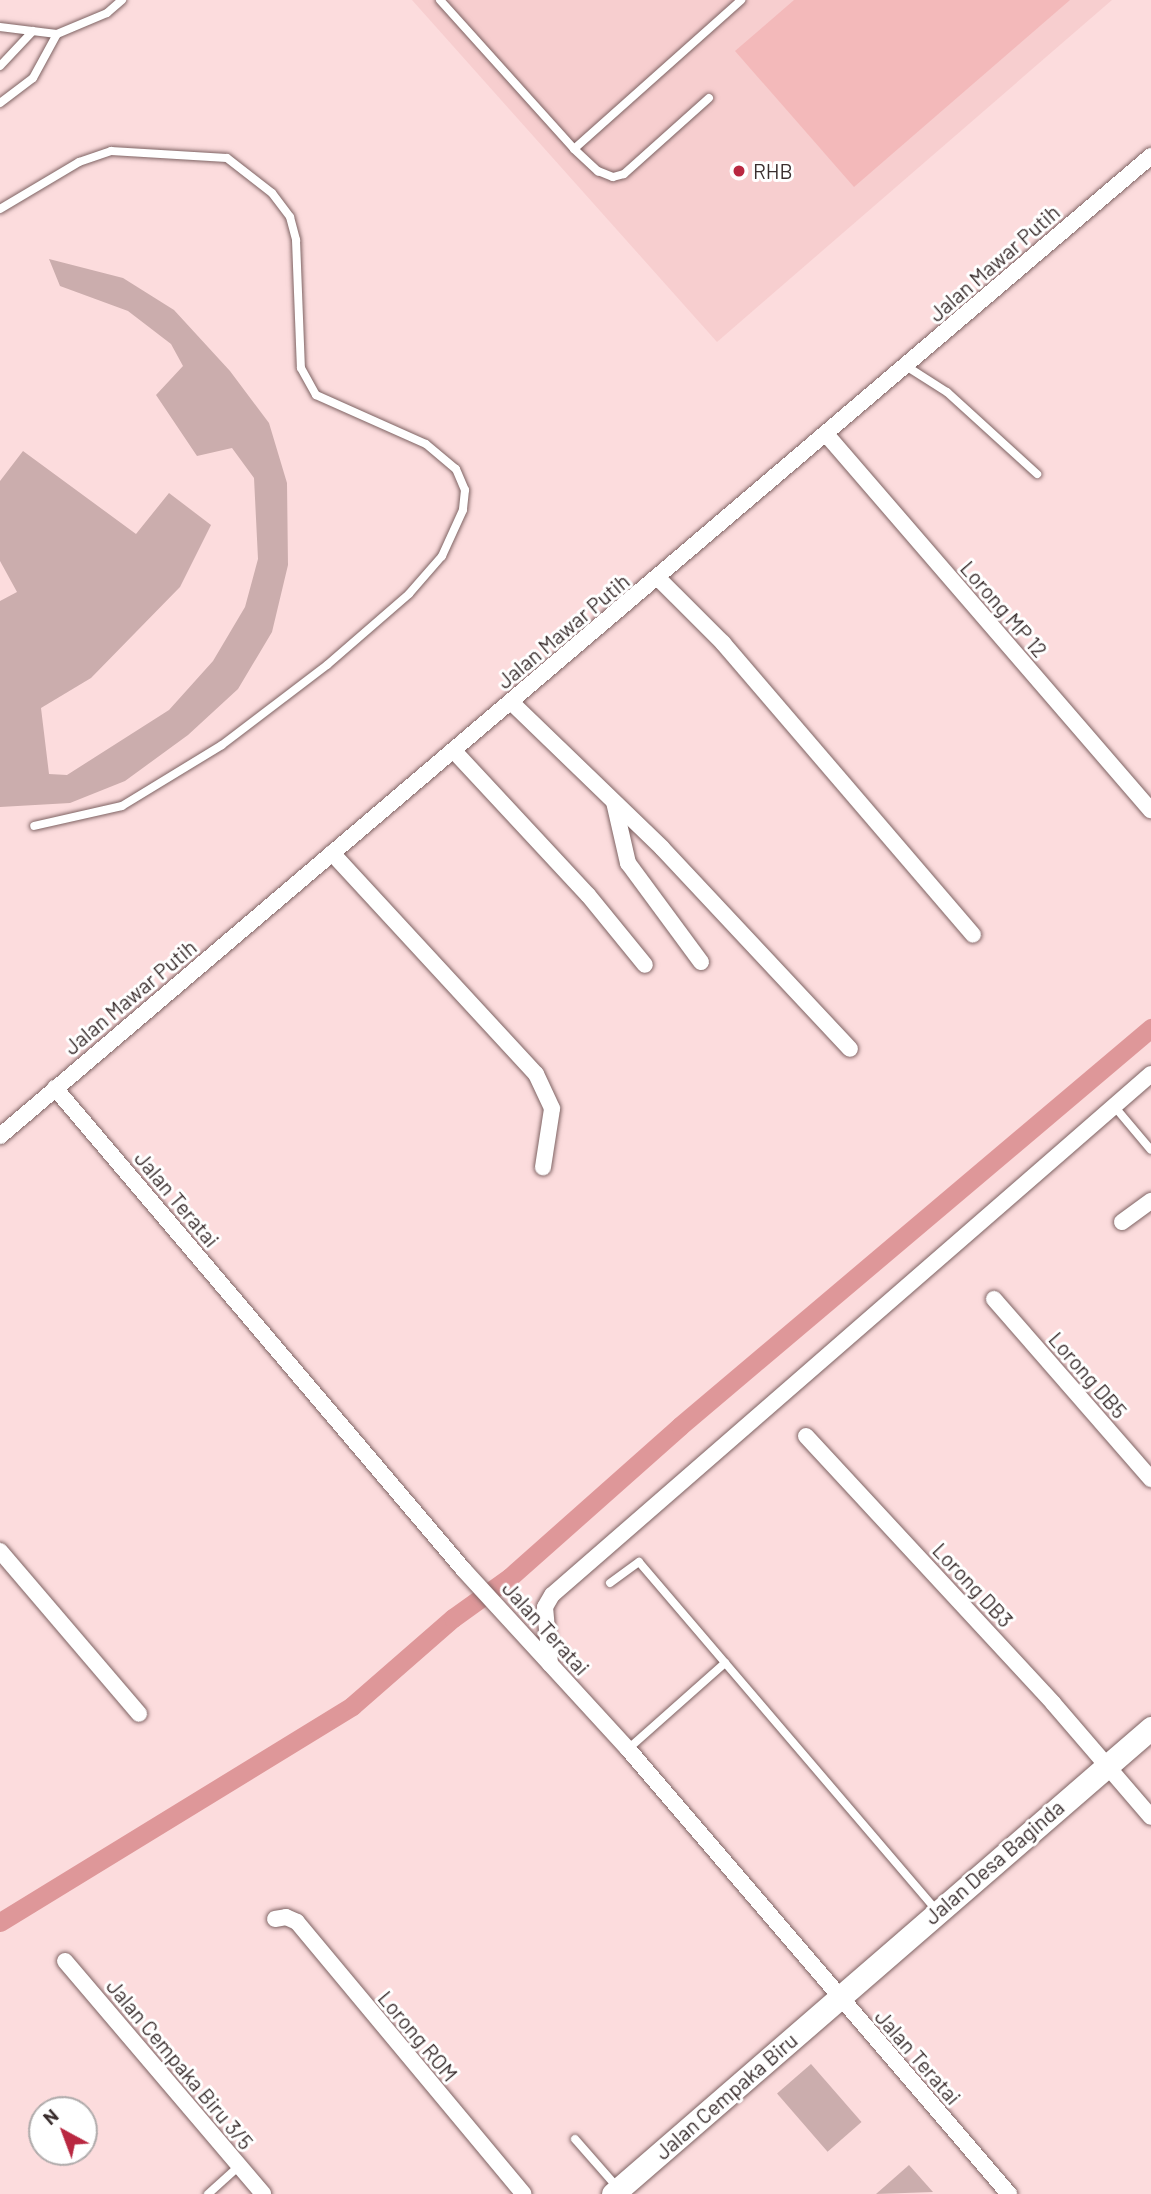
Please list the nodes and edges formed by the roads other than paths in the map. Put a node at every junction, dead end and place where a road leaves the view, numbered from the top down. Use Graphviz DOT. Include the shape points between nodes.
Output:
graph roads {
  1 [pos="122,0"];
  2 [pos="440,0"];
  3 [pos="741,0"];
  4 [pos="0,27"];
  5 [pos="33,31"];
  6 [pos="57,34"];
  7 [pos="0,66"];
  8 [pos="709,98"];
  9 [pos="0,103"];
  10 [pos="574,149"];
  11 [pos="1151,156"];
  12 [pos="0,209"];
  13 [pos="906,366"];
  14 [pos="826,434"];
  15 [pos="1037,474"];
  16 [pos="658,578"];
  17 [pos="511,702"];
  18 [pos="454,751"];
  19 [pos="614,802"];
  20 [pos="1151,810"];
  21 [pos="34,826"];
  22 [pos="332,853"];
  23 [pos="972,935"];
  24 [pos="701,962"];
  25 [pos="645,965"];
  26 [pos="850,1049"];
  27 [pos="1151,1074"];
  28 [pos="55,1088"];
  29 [pos="1114,1106"];
  30 [pos="0,1136"];
  31 [pos="1151,1150"];
  32 [pos="544,1167"];
  33 [pos="1151,1201"];
  34 [pos="1122,1222"];
  35 [pos="994,1299"];
  36 [pos="806,1436"];
  37 [pos="1151,1479"];
  38 [pos="0,1551"];
  39 [pos="610,1583"];
  40 [pos="725,1663"];
  41 [pos="550,1664"];
  42 [pos="139,1714"];
  43 [pos="1151,1728"];
  44 [pos="628,1749"];
  45 [pos="1106,1765"];
  46 [pos="1151,1817"];
  47 [pos="937,1912"];
  48 [pos="275,1919"];
  49 [pos="65,1961"];
  50 [pos="839,1998"];
  51 [pos="575,2139"];
  52 [pos="239,2166"];
  53 [pos="616,2192"];
  54 [pos="208,2194"];
  55 [pos="263,2194"];
  56 [pos="524,2194"];
  57 [pos="1009,2194"];
  1 -- 6 [label="lane" via="107,13"];
  2 -- 10 [label="lane"];
  3 -- 10 [label="lane"];
  4 -- 5 [label="lane"];
  5 -- 6 [label="lane"];
  5 -- 7 [label="lane"];
  6 -- 9 [label="lane" via="33,78"];
  8 -- 10 [label="lane" via="624,174 613,177 598,171"];
  11 -- 13 [label="street, Jalan Mawar Putih"];
  12 -- 21 [label="lane" via="79,162 111,151 227,158 272,193 290,217 296,240 301,368 316,395 435,450 456,469 465,490 463,510 442,556 409,594 327,664 222,745 122,806"];
  13 -- 14 [label="street, Jalan Mawar Putih"];
  13 -- 15 [label="lane" via="947,392"];
  14 -- 16 [label="street, Jalan Mawar Putih"];
  14 -- 20 [label="street, Lorong MP 12"];
  16 -- 17 [label="street, Jalan Mawar Putih"];
  16 -- 23 [label="street" via="723,643"];
  17 -- 18 [label="street, Jalan Mawar Putih"];
  17 -- 19 [label="street"];
  18 -- 22 [label="street, Jalan Mawar Putih"];
  18 -- 25 [label="street" via="588,895"];
  19 -- 24 [label="street" via="628,863"];
  19 -- 26 [label="street"];
  22 -- 28 [label="street, Jalan Mawar Putih"];
  22 -- 32 [label="street" via="536,1074 552,1109"];
  27 -- 29 [label="street"];
  28 -- 30 [label="street, Jalan Mawar Putih"];
  28 -- 41 [label="street, Jalan Teratai" via="463,1569"];
  29 -- 31 [label="lane"];
  29 -- 41 [label="street" via="552,1595 545,1607"];
  33 -- 34 [label="street"];
  35 -- 37 [label="street, Lorong DB5"];
  36 -- 45 [label="street, Lorong DB3"];
  38 -- 42 [label="street"];
  39 -- 40 [label="lane" via="639,1562"];
  40 -- 44 [label="lane"];
  40 -- 47 [label="lane"];
  41 -- 44 [label="street, Jalan Teratai"];
  43 -- 45 [label="street, Jalan Desa Baginda"];
  44 -- 50 [label="street, Jalan Teratai"];
  45 -- 46 [label="street, Lorong DB3"];
  45 -- 47 [label="street, Jalan Desa Baginda"];
  47 -- 50 [label="street, Jalan Desa Baginda"];
  48 -- 56 [label="street, Lorong ROM" via="297,1922"];
  49 -- 52 [label="street, Jalan Cempaka Biru 3/5"];
  50 -- 53 [label="street, Jalan Cempaka Biru"];
  50 -- 57 [label="street, Jalan Teratai"];
  51 -- 53 [label="lane"];
  52 -- 54 [label="lane"];
  52 -- 55 [label="street, Jalan Cempaka Biru 3/5"];
}
